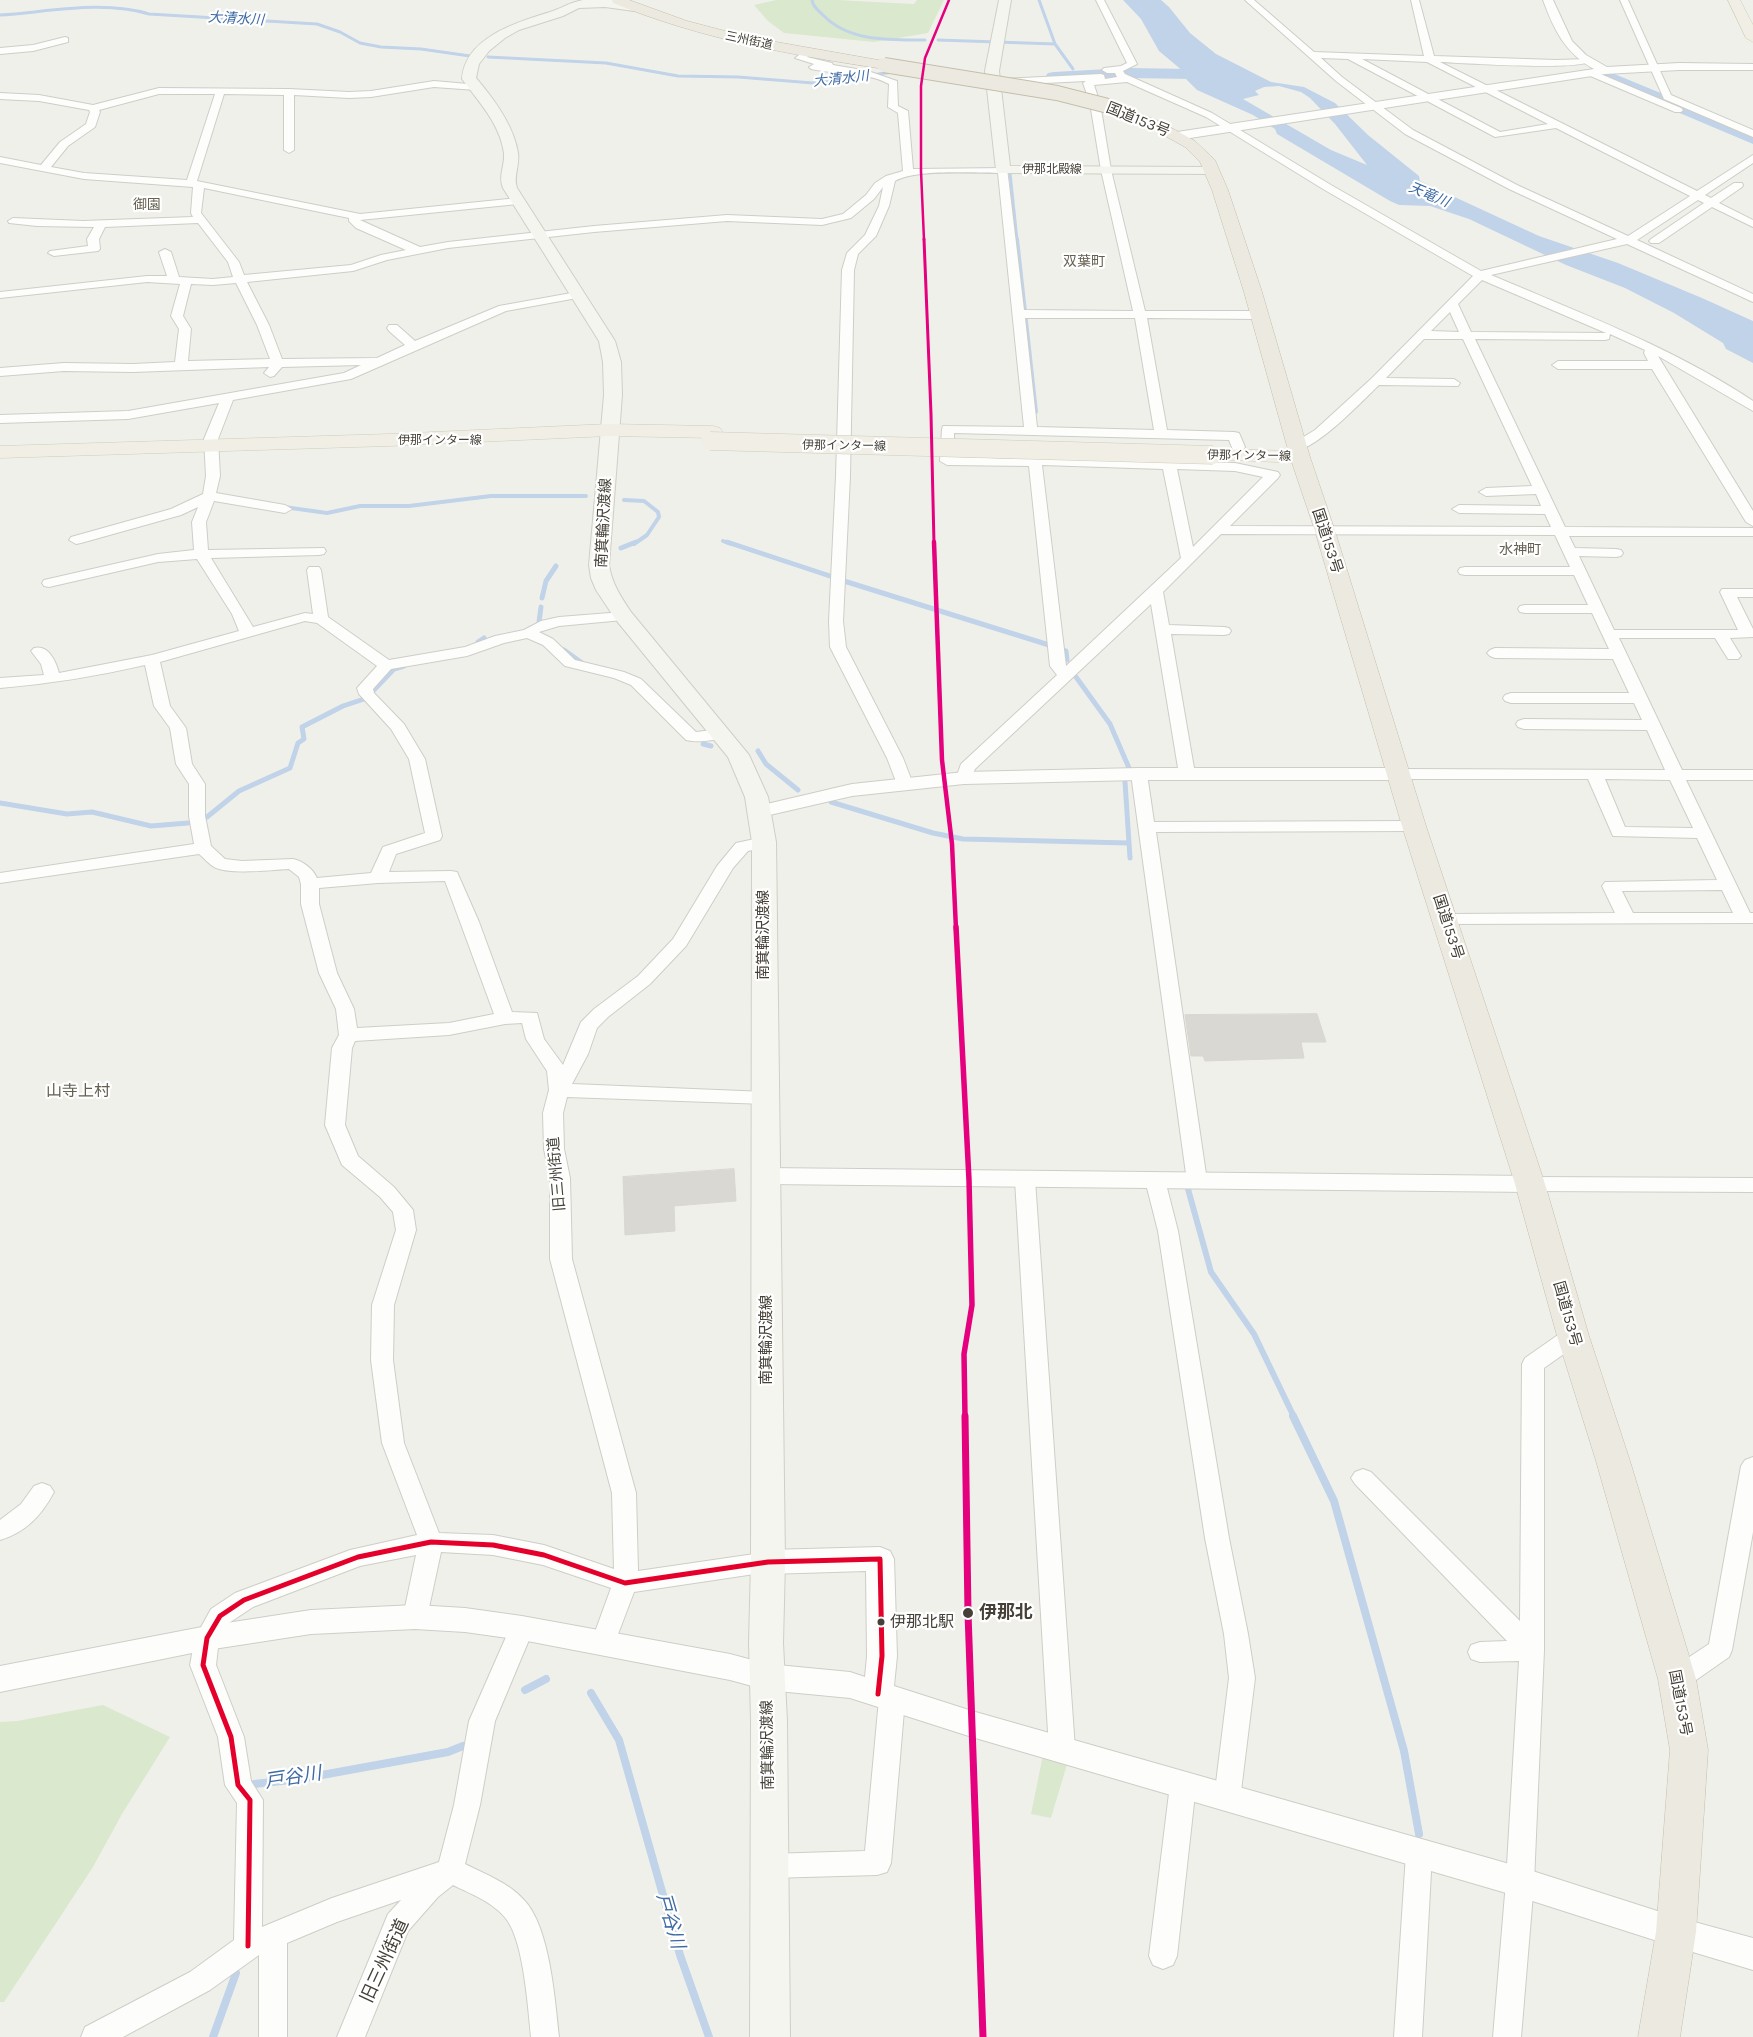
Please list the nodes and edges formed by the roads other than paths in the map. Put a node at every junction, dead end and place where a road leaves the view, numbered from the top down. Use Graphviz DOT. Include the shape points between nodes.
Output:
graph roads {
  1 [pos="618,0"];
  2 [pos="1005,0"];
  3 [pos="1100,0"];
  4 [pos="1249,0"];
  5 [pos="1416,0"];
  6 [pos="1548,0"];
  7 [pos="1624,0"];
  8 [pos="1734,0"];
  9 [pos="584,2"];
  10 [pos="634,7"];
  11 [pos="1753,38"];
  12 [pos="65,40"];
  13 [pos="0,50"];
  14 [pos="806,53"];
  15 [pos="1311,55"];
  16 [pos="1346,55"];
  17 [pos="1429,58"];
  18 [pos="1586,61"];
  19 [pos="1653,66"];
  20 [pos="814,67"];
  21 [pos="837,68"];
  22 [pos="1753,68"];
  23 [pos="1094,70"];
  24 [pos="1605,71"];
  25 [pos="875,72"];
  26 [pos="1591,73"];
  27 [pos="1123,75"];
  28 [pos="994,81"];
  29 [pos="476,87"];
  30 [pos="1486,88"];
  31 [pos="289,92"];
  32 [pos="220,93"];
  33 [pos="0,96"];
  34 [pos="1427,97"];
  35 [pos="1370,106"];
  36 [pos="93,108"];
  37 [pos="1559,125"];
  38 [pos="1234,127"];
  39 [pos="1753,134"];
  40 [pos="1177,136"];
  41 [pos="1753,142"];
  42 [pos="289,150"];
  43 [pos="1753,158"];
  44 [pos="0,160"];
  45 [pos="46,168"];
  46 [pos="1003,170"];
  47 [pos="1106,170"];
  48 [pos="1212,171"];
  49 [pos="908,172"];
  50 [pos="890,178"];
  51 [pos="195,184"];
  52 [pos="1738,185"];
  53 [pos="1697,196"];
  54 [pos="518,201"];
  55 [pos="1711,203"];
  56 [pos="355,217"];
  57 [pos="200,220"];
  58 [pos="1750,221"];
  59 [pos="13,222"];
  60 [pos="101,225"];
  61 [pos="539,236"];
  62 [pos="1625,241"];
  63 [pos="1655,241"];
  64 [pos="417,250"];
  65 [pos="165,252"];
  66 [pos="54,253"];
  67 [pos="1481,274"];
  68 [pos="60,276"];
  69 [pos="241,278"];
  70 [pos="174,280"];
  71 [pos="187,281"];
  72 [pos="60,289"];
  73 [pos="0,296"];
  74 [pos="577,296"];
  75 [pos="1753,298"];
  76 [pos="1452,304"];
  77 [pos="1023,314"];
  78 [pos="1140,314"];
  79 [pos="1259,315"];
  80 [pos="392,328"];
  81 [pos="1420,335"];
  82 [pos="1468,336"];
  83 [pos="1605,336"];
  84 [pos="413,346"];
  85 [pos="1652,348"];
  86 [pos="382,360"];
  87 [pos="181,364"];
  88 [pos="278,364"];
  89 [pos="1558,365"];
  90 [pos="1656,365"];
  91 [pos="0,372"];
  92 [pos="1376,381"];
  93 [pos="1454,383"];
  94 [pos="234,396"];
  95 [pos="1753,407"];
  96 [pos="0,419"];
  97 [pos="1031,430"];
  98 [pos="1161,434"];
  99 [pos="609,435"];
  100 [pos="210,446"];
  101 [pos="0,452"];
  102 [pos="1299,452"];
  103 [pos="1238,457"];
  104 [pos="1035,461"];
  105 [pos="1169,465"];
  106 [pos="1542,490"];
  107 [pos="1486,492"];
  108 [pos="209,496"];
  109 [pos="285,509"];
  110 [pos="1459,509"];
  111 [pos="1550,510"];
  112 [pos="1753,522"];
  113 [pos="1219,530"];
  114 [pos="1324,530"];
  115 [pos="1560,530"];
  116 [pos="1753,532"];
  117 [pos="76,540"];
  118 [pos="319,551"];
  119 [pos="1569,552"];
  120 [pos="1616,553"];
  121 [pos="201,554"];
  122 [pos="1188,558"];
  123 [pos="314,570"];
  124 [pos="1465,571"];
  125 [pos="1579,571"];
  126 [pos="49,583"];
  127 [pos="1156,591"];
  128 [pos="1753,593"];
  129 [pos="1598,609"];
  130 [pos="1525,610"];
  131 [pos="623,616"];
  132 [pos="321,619"];
  133 [pos="1161,629"];
  134 [pos="1224,630"];
  135 [pos="248,633"];
  136 [pos="529,633"];
  137 [pos="1609,634"];
  138 [pos="1720,634"];
  139 [pos="39,651"];
  140 [pos="1495,653"];
  141 [pos="1619,654"];
  142 [pos="1733,656"];
  143 [pos="152,660"];
  144 [pos="386,665"];
  145 [pos="1065,675"];
  146 [pos="52,678"];
  147 [pos="0,683"];
  148 [pos="1511,698"];
  149 [pos="1639,698"];
  150 [pos="1524,724"];
  151 [pos="1652,725"];
  152 [pos="721,734"];
  153 [pos="1139,774"];
  154 [pos="1187,774"];
  155 [pos="1399,774"];
  156 [pos="1594,774"];
  157 [pos="1676,774"];
  158 [pos="1753,775"];
  159 [pos="964,778"];
  160 [pos="905,784"];
  161 [pos="761,811"];
  162 [pos="1414,826"];
  163 [pos="1147,828"];
  164 [pos="1703,833"];
  165 [pos="764,842"];
  166 [pos="203,848"];
  167 [pos="0,878"];
  168 [pos="378,878"];
  169 [pos="310,884"];
  170 [pos="1728,885"];
  171 [pos="1626,918"];
  172 [pos="1748,918"];
  173 [pos="1445,919"];
  174 [pos="505,1018"];
  175 [pos="348,1035"];
  176 [pos="559,1090"];
  177 [pos="766,1098"];
  178 [pos="766,1176"];
  179 [pos="1025,1180"];
  180 [pos="1155,1180"];
  181 [pos="1197,1181"];
  182 [pos="1530,1184"];
  183 [pos="1753,1185"];
  184 [pos="1573,1336"];
  185 [pos="1753,1466"];
  186 [pos="1363,1478"];
  187 [pos="42,1492"];
  188 [pos="0,1531"];
  189 [pos="431,1542"];
  190 [pos="768,1562"];
  191 [pos="624,1583"];
  192 [pos="415,1617"];
  193 [pos="522,1628"];
  194 [pos="207,1638"];
  195 [pos="603,1643"];
  196 [pos="1532,1650"];
  197 [pos="1480,1652"];
  198 [pos="768,1677"];
  199 [pos="0,1679"];
  200 [pos="1677,1679"];
  201 [pos="885,1696"];
  202 [pos="1062,1749"];
  203 [pos="1183,1785"];
  204 [pos="1227,1799"];
  205 [pos="1419,1854"];
  206 [pos="769,1866"];
  207 [pos="450,1870"];
  208 [pos="1520,1882"];
  209 [pos="1676,1932"];
  210 [pos="260,1941"];
  211 [pos="1753,1954"];
  212 [pos="1163,1956"];
  213 [pos="95,2037"];
  214 [pos="273,2037"];
  215 [pos="351,2037"];
  216 [pos="545,2037"];
  217 [pos="770,2037"];
  218 [pos="1408,2037"];
  219 [pos="1507,2037"];
  220 [pos="1660,2037"];
  1 -- 10 [label="highway, 三州街道"];
  2 -- 28 [label="main road, 伊那北殿線" via="992,71"];
  3 -- 27 [label="street" via="1132,64"];
  4 -- 15 [label="street"];
  5 -- 17 [label="street"];
  6 -- 18 [label="street" via="1561,35 1569,47"];
  7 -- 19 [label="street"];
  8 -- 11 [label="main road"];
  9 -- 10 [label="main road"];
  9 -- 29 [label="main road, 南箕輪沢渡線" via="512,28 494,41 470,66 469,79"];
  10 -- 14 [label="highway, 三州街道" via="745,42"];
  12 -- 13 [label="street" via="33,48"];
  14 -- 21 [label="street" via="800,58"];
  14 -- 25 [label="highway, 三州街道"];
  15 -- 16 [label="street"];
  15 -- 35 [label="street"];
  16 -- 17 [label="street"];
  16 -- 34 [label="street"];
  17 -- 18 [label="street" via="1556,63"];
  17 -- 30 [label="street"];
  18 -- 24 [label="street"];
  19 -- 22 [label="street"];
  19 -- 24 [label="street"];
  19 -- 39 [label="street" via="1667,97"];
  20 -- 21 [label="street"];
  21 -- 25 [label="street"];
  23 -- 27 [label="street"];
  24 -- 26 [label="street"];
  25 -- 40 [label="highway, 国道153号, bridge" via="1056,93 1112,107"];
  25 -- 49 [label="street" via="894,83 893,107 903,111"];
  26 -- 30 [label="street"];
  26 -- 41 [label="street"];
  27 -- 28 [label="street"];
  27 -- 38 [label="street"];
  27 -- 47 [label="street" via="1088,83 1095,103"];
  28 -- 46 [label="main road, 伊那北殿線"];
  29 -- 31 [label="street" via="434,84 349,95"];
  29 -- 54 [label="main road, 南箕輪沢渡線" via="495,113 507,142 511,153 507,183"];
  30 -- 34 [label="street"];
  30 -- 37 [label="street"];
  31 -- 32 [label="street"];
  31 -- 42 [label="street"];
  32 -- 36 [label="street" via="159,91"];
  32 -- 51 [label="street"];
  33 -- 36 [label="street" via="39,98"];
  34 -- 35 [label="street"];
  34 -- 37 [label="street" via="1499,135"];
  35 -- 38 [label="street"];
  35 -- 62 [label="street" via="1447,154"];
  36 -- 45 [label="street" via="91,125 64,144"];
  37 -- 53 [label="street"];
  38 -- 40 [label="street"];
  38 -- 67 [label="street" via="1430,248"];
  40 -- 48 [label="highway, 国道153号" via="1200,152"];
  43 -- 53 [label="street"];
  44 -- 45 [label="street"];
  45 -- 51 [label="street" via="84,176"];
  46 -- 47 [label="main road, 伊那北殿線"];
  46 -- 49 [label="street"];
  46 -- 77 [label="street"];
  47 -- 48 [label="main road, 伊那北殿線"];
  47 -- 78 [label="street"];
  48 -- 79 [label="highway, 国道153号"];
  49 -- 50 [label="street"];
  50 -- 61 [label="street" via="854,211 831,221 728,218"];
  50 -- 160 [label="street" via="884,206 870,236 853,253 848,270 836,621 838,647"];
  51 -- 56 [label="street"];
  51 -- 57 [label="street" via="196,213"];
  52 -- 55 [label="street"];
  53 -- 55 [label="street"];
  53 -- 62 [label="street" via="1641,234"];
  54 -- 56 [label="street"];
  54 -- 61 [label="main road, 南箕輪沢渡線"];
  55 -- 58 [label="street"];
  55 -- 63 [label="street"];
  56 -- 64 [label="street" via="360,226"];
  57 -- 60 [label="street"];
  57 -- 69 [label="street" via="233,262"];
  59 -- 60 [label="street" via="50,226"];
  60 -- 66 [label="street" via="93,239 94,249"];
  61 -- 64 [label="street"];
  61 -- 74 [label="main road, 南箕輪沢渡線"];
  62 -- 67 [label="street"];
  62 -- 75 [label="street"];
  64 -- 69 [label="street" via="353,268"];
  65 -- 70 [label="street"];
  67 -- 76 [label="street"];
  67 -- 85 [label="street"];
  68 -- 72 [label="street"];
  69 -- 71 [label="street"];
  69 -- 88 [label="street"];
  70 -- 71 [label="street"];
  70 -- 72 [label="street" via="147,279"];
  71 -- 87 [label="street" via="176,316 185,328"];
  72 -- 73 [label="street"];
  74 -- 84 [label="street" via="503,308"];
  74 -- 99 [label="main road, 南箕輪沢渡線" via="611,351 613,395"];
  76 -- 81 [label="street"];
  76 -- 82 [label="street"];
  77 -- 78 [label="street"];
  77 -- 97 [label="street"];
  78 -- 79 [label="street"];
  78 -- 98 [label="street"];
  79 -- 102 [label="highway, 国道153号"];
  80 -- 84 [label="street"];
  81 -- 82 [label="street"];
  81 -- 92 [label="street"];
  82 -- 83 [label="street"];
  82 -- 106 [label="street"];
  84 -- 86 [label="street"];
  85 -- 90 [label="street" via="1650,353"];
  85 -- 95 [label="street"];
  86 -- 88 [label="street"];
  86 -- 94 [label="street" via="347,376"];
  87 -- 88 [label="street"];
  87 -- 91 [label="street"];
  88 -- 94 [label="street" via="252,388"];
  89 -- 90 [label="street"];
  90 -- 112 [label="street"];
  92 -- 93 [label="street"];
  92 -- 102 [label="street"];
  94 -- 96 [label="street" via="128,415"];
  94 -- 100 [label="street"];
  97 -- 98 [label="street"];
  97 -- 104 [label="street" via="948,429 947,462"];
  98 -- 103 [label="street" via="1234,436"];
  99 -- 100 [label="main road, 伊那インター線"];
  99 -- 103 [label="main road, 伊那インター線, bridge" via="1212,451"];
  99 -- 131 [label="main road, 南箕輪沢渡線" via="599,565 606,590"];
  100 -- 101 [label="main road, 伊那インター線"];
  100 -- 108 [label="street" via="213,476"];
  102 -- 103 [label="main road, 伊那インター線"];
  102 -- 114 [label="highway, 国道153号"];
  103 -- 105 [label="street"];
  103 -- 113 [label="street" via="1273,476"];
  104 -- 105 [label="street"];
  104 -- 145 [label="street" via="1058,666"];
  105 -- 122 [label="street"];
  106 -- 107 [label="street"];
  106 -- 111 [label="street"];
  108 -- 109 [label="street"];
  108 -- 117 [label="street" via="176,512"];
  108 -- 121 [label="street" via="199,522"];
  110 -- 111 [label="street"];
  111 -- 115 [label="street"];
  113 -- 114 [label="street"];
  113 -- 122 [label="street"];
  114 -- 115 [label="street"];
  114 -- 155 [label="highway, 国道153号"];
  115 -- 116 [label="street"];
  115 -- 119 [label="street"];
  118 -- 121 [label="street"];
  119 -- 120 [label="street"];
  119 -- 125 [label="street"];
  121 -- 126 [label="street" via="158,558"];
  121 -- 135 [label="street"];
  122 -- 127 [label="street"];
  123 -- 132 [label="street"];
  124 -- 125 [label="street"];
  125 -- 129 [label="street"];
  127 -- 133 [label="street"];
  127 -- 145 [label="street"];
  128 -- 138 [label="street" via="1727,592 1748,634"];
  129 -- 130 [label="street"];
  129 -- 137 [label="street"];
  131 -- 136 [label="street" via="550,623"];
  131 -- 152 [label="main road, 南箕輪沢渡線"];
  132 -- 135 [label="street" via="305,618"];
  132 -- 144 [label="street"];
  133 -- 134 [label="street"];
  133 -- 154 [label="street"];
  135 -- 143 [label="street"];
  136 -- 144 [label="street" via="467,651"];
  136 -- 152 [label="street" via="548,642 570,663 636,682 692,737"];
  137 -- 138 [label="street"];
  137 -- 141 [label="street"];
  138 -- 142 [label="street"];
  139 -- 146 [label="street" via="49,664"];
  140 -- 141 [label="street"];
  141 -- 149 [label="street"];
  143 -- 146 [label="street"];
  143 -- 166 [label="street" via="162,706 178,728 184,764 196,784"];
  144 -- 168 [label="street" via="365,688 398,727 417,760 434,836 389,851"];
  145 -- 159 [label="street" via="967,767"];
  146 -- 147 [label="street"];
  148 -- 149 [label="street"];
  149 -- 151 [label="street"];
  150 -- 151 [label="street"];
  151 -- 157 [label="street"];
  152 -- 161 [label="main road, 南箕輪沢渡線" via="754,786"];
  153 -- 154 [label="street"];
  153 -- 159 [label="street"];
  153 -- 163 [label="street"];
  154 -- 155 [label="street"];
  155 -- 156 [label="street"];
  155 -- 162 [label="highway, 国道153号"];
  156 -- 157 [label="street"];
  156 -- 164 [label="street" via="1619,832"];
  157 -- 158 [label="street"];
  157 -- 164 [label="street"];
  159 -- 160 [label="street"];
  160 -- 161 [label="street" via="852,790"];
  161 -- 165 [label="main road, 南箕輪沢渡線"];
  162 -- 163 [label="street"];
  162 -- 173 [label="highway, 国道153号"];
  163 -- 181 [label="street"];
  164 -- 170 [label="street"];
  165 -- 176 [label="street, 旧三州街道" via="742,847 726,866 680,942 644,980 588,1026"];
  165 -- 177 [label="main road, 南箕輪沢渡線"];
  166 -- 167 [label="street"];
  166 -- 169 [label="street" via="220,863 242,866 292,864 307,875"];
  168 -- 169 [label="street"];
  168 -- 174 [label="street" via="453,872"];
  169 -- 175 [label="street" via="310,904 328,972 345,1009"];
  170 -- 171 [label="street" via="1611,886"];
  170 -- 172 [label="street"];
  171 -- 172 [label="street"];
  171 -- 173 [label="street"];
  173 -- 182 [label="highway, 国道153号"];
  174 -- 175 [label="street" via="449,1028"];
  174 -- 176 [label="street" via="530,1017 535,1039 557,1071"];
  175 -- 189 [label="street" via="342,1048 336,1126 349,1160 404,1210 406,1230 383,1305 382,1360 392,1442"];
  176 -- 177 [label="street"];
  176 -- 191 [label="street, 旧三州街道" via="553,1113 554,1149 560,1178 561,1259 624,1493 627,1559"];
  177 -- 178 [label="main road, 南箕輪沢渡線"];
  178 -- 179 [label="street"];
  178 -- 190 [label="main road, 南箕輪沢渡線"];
  179 -- 180 [label="street"];
  179 -- 202 [label="street"];
  180 -- 181 [label="street"];
  180 -- 204 [label="street" via="1168,1231 1242,1678"];
  181 -- 182 [label="street"];
  182 -- 183 [label="street"];
  182 -- 184 [label="highway, 国道153号"];
  184 -- 196 [label="street" via="1533,1364"];
  184 -- 200 [label="highway, 国道153号"];
  185 -- 200 [label="street" via="1720,1650"];
  186 -- 196 [label="street"];
  187 -- 188 [label="street" via="32,1510"];
  189 -- 191 [label="street" via="493,1545 544,1555"];
  189 -- 192 [label="street"];
  189 -- 194 [label="street" via="358,1557 244,1600 220,1616"];
  190 -- 191 [label="street"];
  190 -- 198 [label="main road, 南箕輪沢渡線"];
  190 -- 201 [label="street" via="880,1559"];
  191 -- 195 [label="street"];
  192 -- 193 [label="street"];
  192 -- 194 [label="street" via="311,1622"];
  193 -- 195 [label="street"];
  193 -- 207 [label="street" via="482,1721"];
  194 -- 199 [label="street"];
  194 -- 210 [label="street" via="203,1665 231,1736 244,1793"];
  195 -- 198 [label="street"];
  196 -- 197 [label="street"];
  196 -- 208 [label="street"];
  198 -- 201 [label="street" via="850,1685"];
  198 -- 206 [label="main road, 南箕輪沢渡線"];
  200 -- 209 [label="highway, 国道153号" via="1689,1750"];
  201 -- 202 [label="street"];
  201 -- 206 [label="street" via="877,1863"];
  202 -- 203 [label="street"];
  203 -- 204 [label="street"];
  203 -- 212 [label="street"];
  204 -- 205 [label="street"];
  205 -- 208 [label="street"];
  205 -- 218 [label="street"];
  206 -- 217 [label="main road, 南箕輪沢渡線"];
  207 -- 210 [label="street" via="332,1911"];
  207 -- 215 [label="street, 旧三州街道" via="428,1888 398,1923"];
  207 -- 216 [label="street" via="504,1899 524,1922 534,1962"];
  208 -- 209 [label="street"];
  208 -- 219 [label="street"];
  209 -- 211 [label="street"];
  209 -- 220 [label="highway, 国道153号"];
  210 -- 213 [label="street" via="200,1981"];
  210 -- 214 [label="street"];
}
